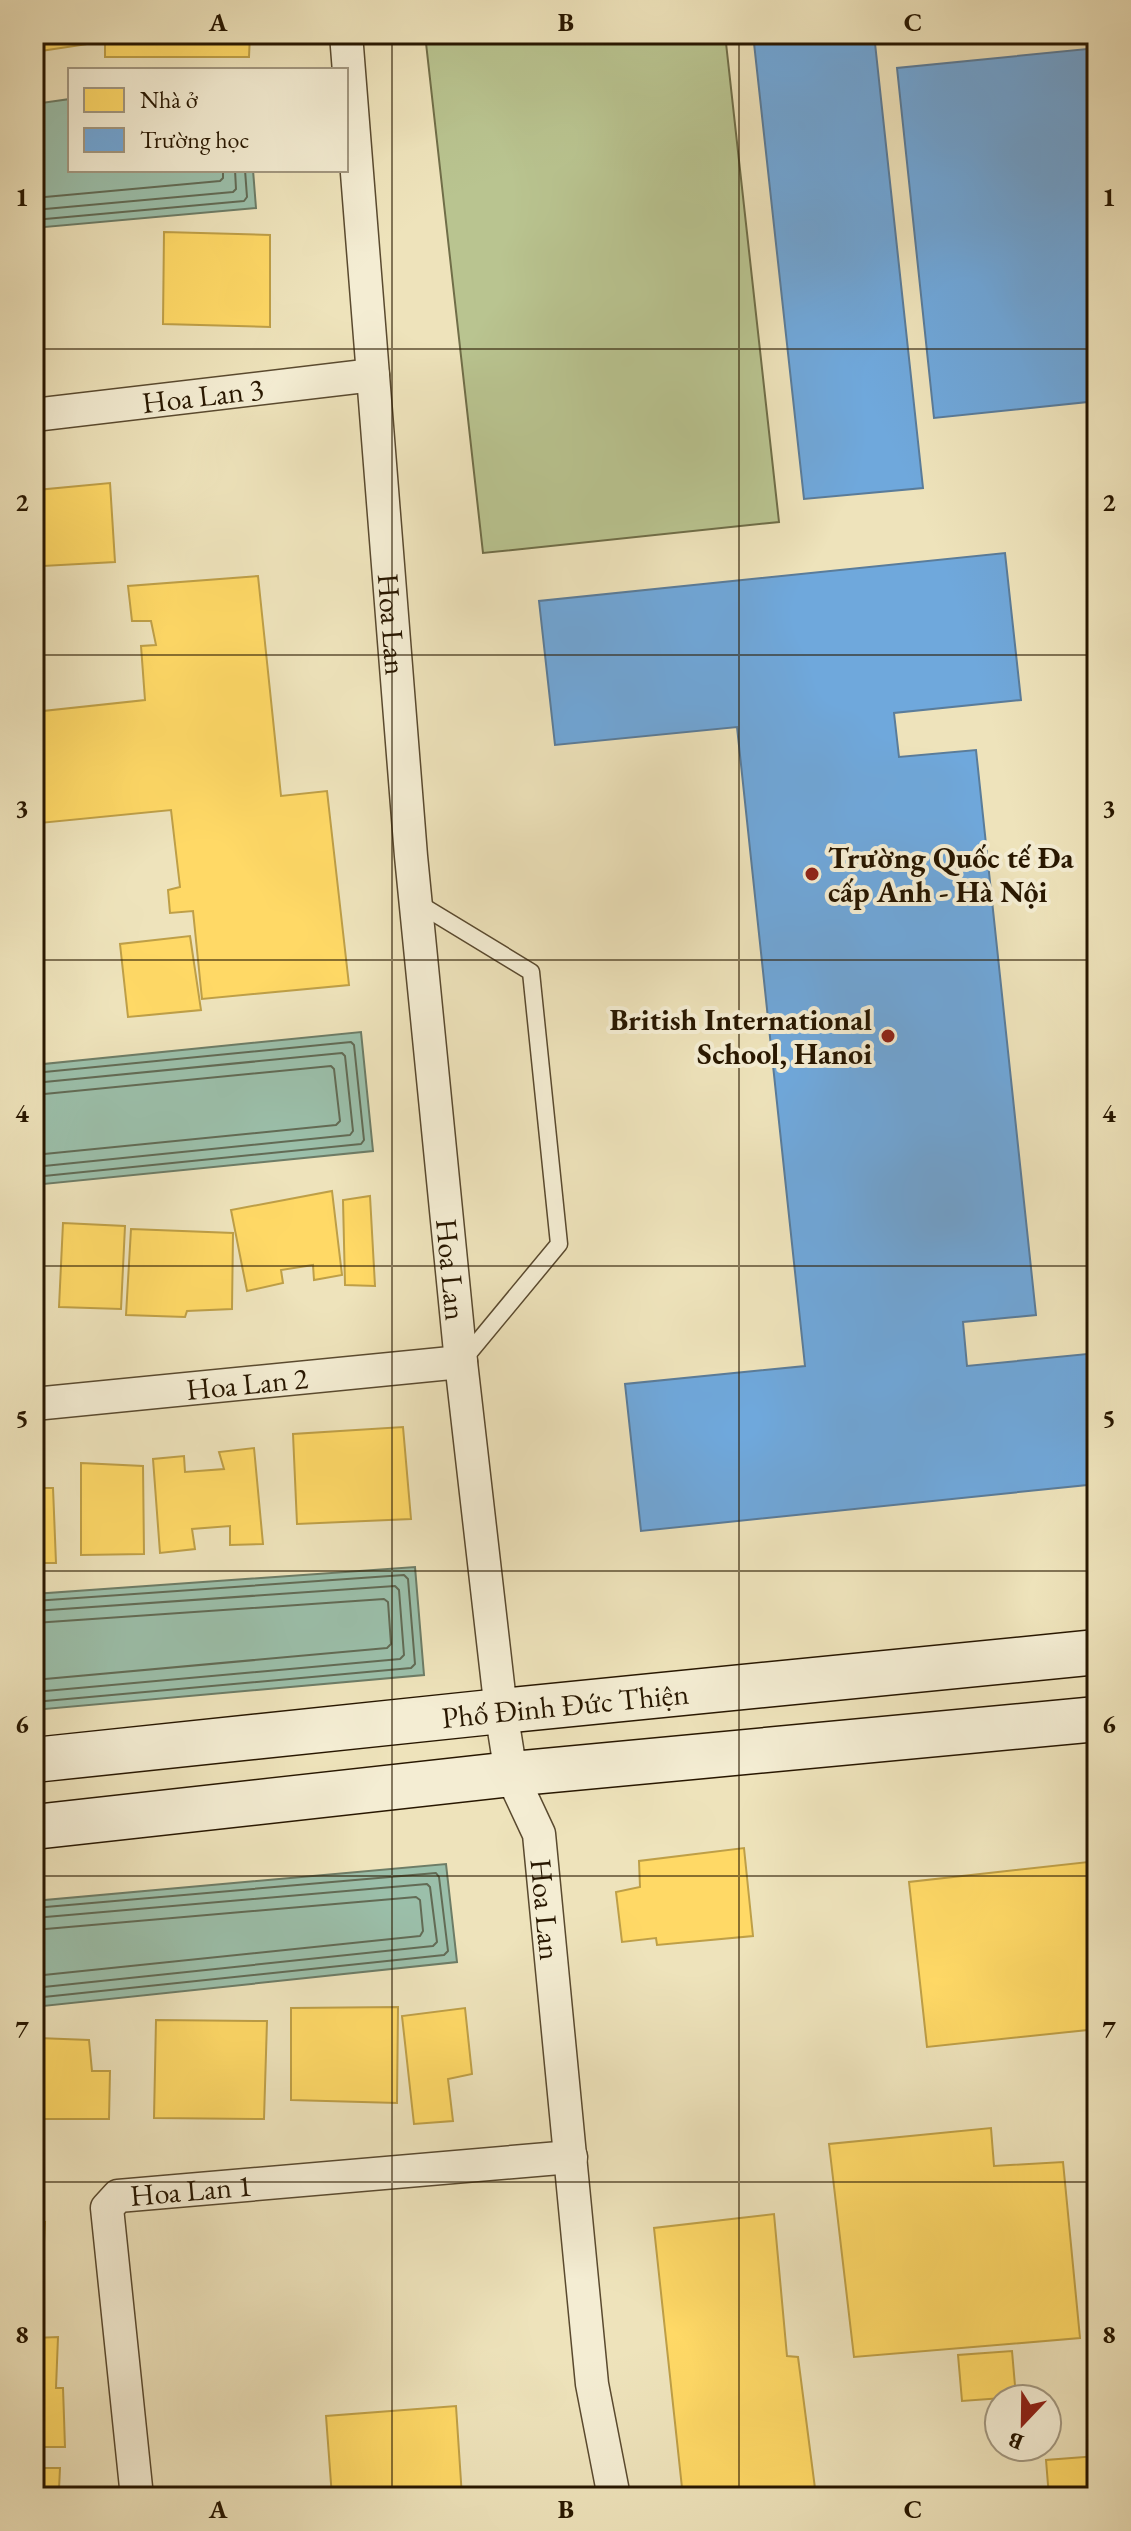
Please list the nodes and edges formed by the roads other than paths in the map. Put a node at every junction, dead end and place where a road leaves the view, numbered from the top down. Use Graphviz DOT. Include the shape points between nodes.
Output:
graph roads {
  1 [pos="346,34"];
  2 [pos="373,375"];
  3 [pos="34,415"];
  4 [pos="416,902"];
  5 [pos="461,1362"];
  6 [pos="34,1404"];
  7 [pos="1097,1652"];
  8 [pos="501,1711"];
  9 [pos="1097,1719"];
  10 [pos="34,1760"];
  11 [pos="511,1774"];
  12 [pos="34,1827"];
  13 [pos="571,2157"];
  14 [pos="137,2497"];
  15 [pos="614,2497"];
  1 -- 2 [label="street, Hoa Lan"];
  2 -- 3 [label="street, Hoa Lan 3"];
  2 -- 4 [label="street, Hoa Lan"];
  4 -- 5 [label="street, Hoa Lan"];
  4 -- 5 [label="lane" via="531,972 559,1244"];
  5 -- 6 [label="street, Hoa Lan 2"];
  5 -- 8 [label="street, Hoa Lan"];
  7 -- 8 [label="street, Phố Đinh Đức Thiện"];
  8 -- 10 [label="street, Phố Đinh Đức Thiện"];
  8 -- 11 [label="street, Hoa Lan"];
  9 -- 11 [label="street"];
  11 -- 12 [label="street"];
  11 -- 13 [label="street, Hoa Lan" via="539,1834"];
  13 -- 14 [label="street, Hoa Lan 1" via="118,2196 107,2208"];
  13 -- 15 [label="street, Hoa Lan" via="592,2384"];
}
